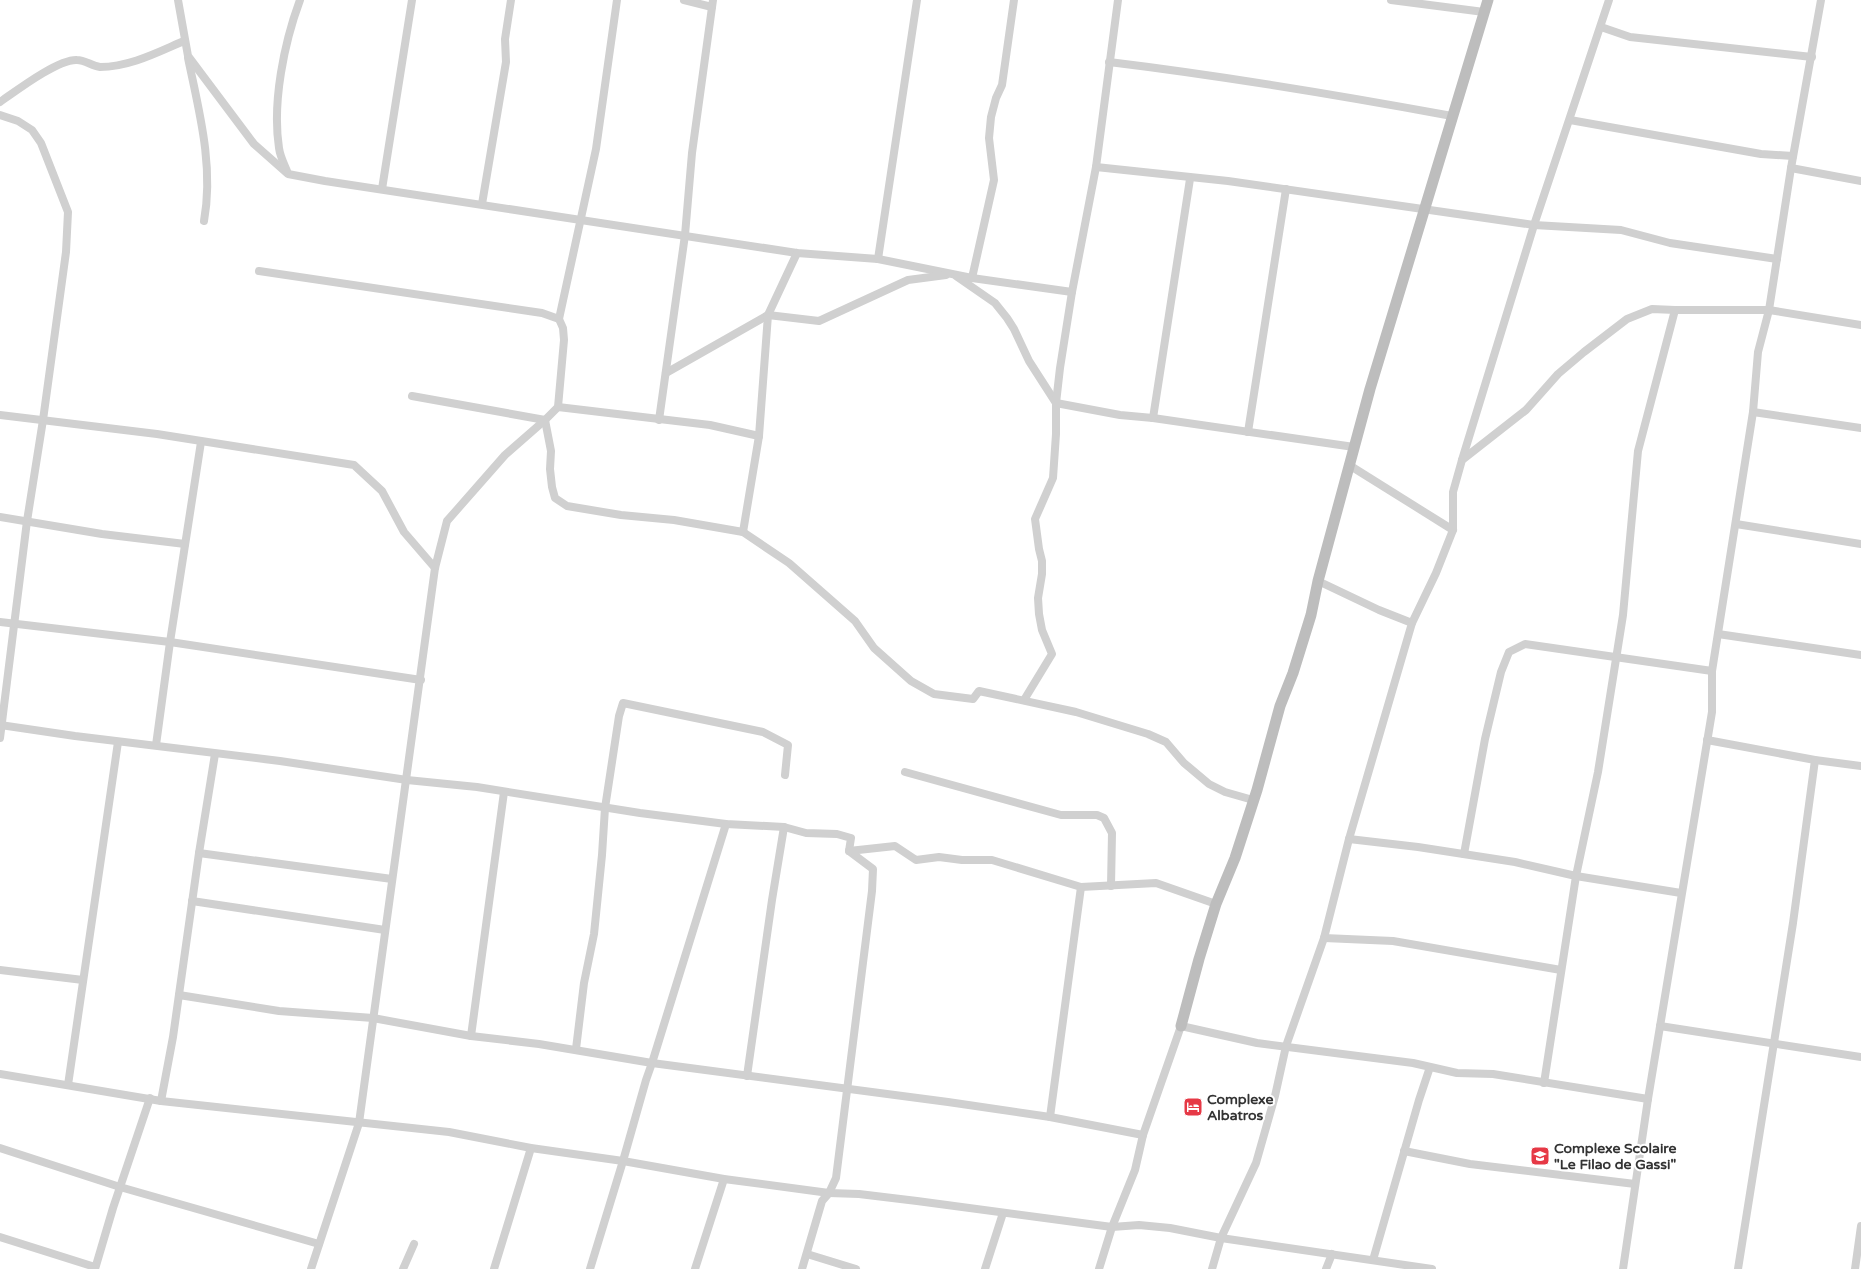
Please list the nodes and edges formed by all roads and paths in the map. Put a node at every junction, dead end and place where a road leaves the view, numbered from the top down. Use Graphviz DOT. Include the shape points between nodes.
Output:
graph roads {
  1 [pos="178,0"];
  2 [pos="300,0"];
  3 [pos="412,0"];
  4 [pos="511,0"];
  5 [pos="617,0"];
  6 [pos="684,0"];
  7 [pos="917,0"];
  8 [pos="1014,0"];
  9 [pos="1118,0"];
  10 [pos="1391,0"];
  11 [pos="1488,0"];
  12 [pos="1609,0"];
  13 [pos="1822,0"];
  14 [pos="713,4"];
  15 [pos="1484,12"];
  16 [pos="1601,27"];
  17 [pos="184,41"];
  18 [pos="188,56"];
  19 [pos="1812,57"];
  20 [pos="1109,62"];
  21 [pos="0,102"];
  22 [pos="0,115"];
  23 [pos="1452,116"];
  24 [pos="1570,120"];
  25 [pos="1794,156"];
  26 [pos="1096,167"];
  27 [pos="1791,168"];
  28 [pos="288,174"];
  29 [pos="1190,179"];
  30 [pos="1861,181"];
  31 [pos="1286,189"];
  32 [pos="382,190"];
  33 [pos="482,204"];
  34 [pos="1423,210"];
  35 [pos="581,220"];
  36 [pos="204,221"];
  37 [pos="1534,225"];
  38 [pos="685,235"];
  39 [pos="797,253"];
  40 [pos="1777,258"];
  41 [pos="878,259"];
  42 [pos="259,271"];
  43 [pos="953,274"];
  44 [pos="972,278"];
  45 [pos="1072,292"];
  46 [pos="1675,310"];
  47 [pos="1769,310"];
  48 [pos="768,315"];
  49 [pos="559,319"];
  50 [pos="1861,325"];
  51 [pos="666,373"];
  52 [pos="412,396"];
  53 [pos="1056,403"];
  54 [pos="558,407"];
  55 [pos="1753,412"];
  56 [pos="0,415"];
  57 [pos="1153,418"];
  58 [pos="43,420"];
  59 [pos="546,420"];
  60 [pos="659,420"];
  61 [pos="1861,428"];
  62 [pos="1248,432"];
  63 [pos="759,436"];
  64 [pos="201,442"];
  65 [pos="1354,447"];
  66 [pos="1462,460"];
  67 [pos="1349,465"];
  68 [pos="0,516"];
  69 [pos="27,521"];
  70 [pos="1736,524"];
  71 [pos="1453,530"];
  72 [pos="743,532"];
  73 [pos="185,544"];
  74 [pos="1861,544"];
  75 [pos="435,568"];
  76 [pos="1318,581"];
  77 [pos="0,622"];
  78 [pos="1412,623"];
  79 [pos="14,624"];
  80 [pos="1718,634"];
  81 [pos="170,642"];
  82 [pos="1861,655"];
  83 [pos="1616,657"];
  84 [pos="1712,671"];
  85 [pos="421,680"];
  86 [pos="1024,700"];
  87 [pos="1,725"];
  88 [pos="0,738"];
  89 [pos="1707,740"];
  90 [pos="118,742"];
  91 [pos="156,745"];
  92 [pos="215,754"];
  93 [pos="1815,760"];
  94 [pos="1861,766"];
  95 [pos="905,772"];
  96 [pos="785,775"];
  97 [pos="407,780"];
  98 [pos="504,792"];
  99 [pos="1253,800"];
  100 [pos="605,808"];
  101 [pos="726,824"];
  102 [pos="784,827"];
  103 [pos="1349,839"];
  104 [pos="849,851"];
  105 [pos="198,853"];
  106 [pos="1464,854"];
  107 [pos="1576,876"];
  108 [pos="392,879"];
  109 [pos="1112,886"];
  110 [pos="1081,887"];
  111 [pos="1681,893"];
  112 [pos="192,901"];
  113 [pos="1216,904"];
  114 [pos="385,930"];
  115 [pos="1324,938"];
  116 [pos="0,970"];
  117 [pos="1561,970"];
  118 [pos="83,980"];
  119 [pos="179,995"];
  120 [pos="373,1018"];
  121 [pos="1181,1026"];
  122 [pos="1660,1026"];
  123 [pos="472,1036"];
  124 [pos="1774,1043"];
  125 [pos="1286,1046"];
  126 [pos="576,1050"];
  127 [pos="1861,1057"];
  128 [pos="652,1063"];
  129 [pos="1430,1067"];
  130 [pos="0,1074"];
  131 [pos="747,1076"];
  132 [pos="1544,1083"];
  133 [pos="68,1085"];
  134 [pos="848,1089"];
  135 [pos="150,1098"];
  136 [pos="1648,1099"];
  137 [pos="161,1101"];
  138 [pos="1050,1116"];
  139 [pos="359,1123"];
  140 [pos="1143,1135"];
  141 [pos="0,1148"];
  142 [pos="531,1148"];
  143 [pos="1404,1151"];
  144 [pos="624,1161"];
  145 [pos="724,1179"];
  146 [pos="1635,1184"];
  147 [pos="120,1187"];
  148 [pos="829,1193"];
  149 [pos="1003,1213"];
  150 [pos="1861,1226"];
  151 [pos="1112,1227"];
  152 [pos="0,1237"];
  153 [pos="1221,1238"];
  154 [pos="319,1244"];
  155 [pos="414,1244"];
  156 [pos="807,1254"];
  157 [pos="1332,1254"];
  158 [pos="1373,1260"];
  159 [pos="95,1268"];
  160 [pos="311,1269"];
  161 [pos="403,1269"];
  162 [pos="494,1269"];
  163 [pos="590,1269"];
  164 [pos="695,1269"];
  165 [pos="802,1269"];
  166 [pos="856,1269"];
  167 [pos="985,1269"];
  168 [pos="1099,1269"];
  169 [pos="1212,1269"];
  170 [pos="1326,1269"];
  171 [pos="1427,1269"];
  172 [pos="1624,1269"];
  173 [pos="1738,1269"];
  174 [pos="1855,1269"];
  1 -- 17 [label="street"];
  2 -- 28 [label="street" via="288,38 276,123 279,150"];
  3 -- 32 [label="street"];
  4 -- 33 [label="street" via="505,39 506,62"];
  5 -- 35 [label="street" via="596,150"];
  6 -- 14 [label="street"];
  7 -- 41 [label="street"];
  8 -- 44 [label="street" via="1002,85 996,98 989,138 994,180"];
  9 -- 20 [label="street"];
  10 -- 15 [label="street"];
  11 -- 15 [label="street"];
  12 -- 16 [label="street"];
  13 -- 19 [label="street"];
  14 -- 38 [label="street" via="692,152"];
  15 -- 23 [label="street"];
  16 -- 19 [label="street" via="1637,38"];
  16 -- 24 [label="street"];
  17 -- 18 [label="street"];
  17 -- 21 [label="street" via="115,66 98,67 77,60 56,66"];
  18 -- 28 [label="street" via="254,144"];
  18 -- 36 [label="street" via="205,149 208,181"];
  19 -- 25 [label="street"];
  20 -- 23 [label="street" via="1255,82"];
  20 -- 26 [label="street"];
  22 -- 58 [label="street" via="18,121 32,130 41,144 68,212 66,252"];
  23 -- 34 [label="street"];
  24 -- 25 [label="street" via="1761,154"];
  24 -- 37 [label="street"];
  25 -- 27 [label="street"];
  26 -- 29 [label="street"];
  26 -- 45 [label="street"];
  27 -- 30 [label="street"];
  27 -- 40 [label="street"];
  28 -- 32 [label="street"];
  29 -- 31 [label="street"];
  29 -- 57 [label="street"];
  31 -- 34 [label="street"];
  31 -- 62 [label="street"];
  32 -- 33 [label="street"];
  33 -- 35 [label="street"];
  34 -- 37 [label="street"];
  34 -- 65 [label="street"];
  35 -- 38 [label="street"];
  35 -- 49 [label="street"];
  37 -- 40 [label="street" via="1622,230 1670,243"];
  37 -- 66 [label="street"];
  38 -- 39 [label="street"];
  38 -- 51 [label="street"];
  39 -- 41 [label="street"];
  39 -- 48 [label="street"];
  40 -- 47 [label="street"];
  41 -- 43 [label="street"];
  42 -- 49 [label="street" via="542,313"];
  43 -- 44 [label="street"];
  43 -- 48 [label="street" via="908,280 818,321"];
  43 -- 53 [label="street" via="995,303 1014,329 1029,361"];
  44 -- 45 [label="street"];
  45 -- 53 [label="street"];
  46 -- 47 [label="street"];
  46 -- 66 [label="street" via="1652,309 1627,319 1558,374 1526,410"];
  46 -- 83 [label="street" via="1638,451 1623,615"];
  47 -- 50 [label="street"];
  47 -- 55 [label="street" via="1758,352"];
  48 -- 51 [label="street"];
  48 -- 63 [label="street"];
  49 -- 54 [label="street" via="564,340"];
  51 -- 60 [label="street"];
  52 -- 59 [label="street"];
  53 -- 57 [label="street" via="1120,415"];
  53 -- 86 [label="street" via="1053,478 1035,519 1042,561 1039,614 1042,630 1052,654"];
  54 -- 59 [label="street"];
  54 -- 60 [label="street"];
  55 -- 61 [label="street"];
  55 -- 70 [label="street"];
  56 -- 58 [label="street"];
  57 -- 62 [label="street"];
  58 -- 64 [label="street"];
  58 -- 69 [label="street"];
  59 -- 72 [label="street" via="551,451 552,487 555,498 567,506"];
  59 -- 75 [label="street" via="504,455 447,522"];
  60 -- 63 [label="street" via="710,425"];
  62 -- 65 [label="street"];
  63 -- 72 [label="street"];
  64 -- 73 [label="street"];
  64 -- 75 [label="street" via="354,465 382,491 404,532"];
  65 -- 67 [label="street"];
  66 -- 71 [label="street" via="1454,492"];
  67 -- 71 [label="street"];
  67 -- 76 [label="street"];
  68 -- 69 [label="street"];
  69 -- 73 [label="street" via="102,534"];
  69 -- 79 [label="street"];
  70 -- 74 [label="street"];
  70 -- 80 [label="street"];
  71 -- 78 [label="street"];
  72 -- 86 [label="street" via="789,563 855,621 874,648 911,681 934,694 973,699 979,691"];
  73 -- 81 [label="street"];
  75 -- 85 [label="street"];
  76 -- 78 [label="street"];
  76 -- 99 [label="street" via="1311,615 1280,706"];
  77 -- 79 [label="street"];
  78 -- 103 [label="street"];
  79 -- 81 [label="street"];
  79 -- 87 [label="street"];
  80 -- 82 [label="street"];
  80 -- 84 [label="street"];
  81 -- 85 [label="street"];
  81 -- 91 [label="street"];
  83 -- 84 [label="street"];
  83 -- 106 [label="street" via="1525,644 1509,652 1501,672 1485,739"];
  83 -- 107 [label="street" via="1598,772"];
  84 -- 89 [label="street" via="1712,712"];
  85 -- 97 [label="street"];
  86 -- 99 [label="street" via="1076,712 1148,734 1166,742 1184,763 1209,784 1225,792"];
  87 -- 88 [label="street"];
  87 -- 90 [label="street"];
  89 -- 93 [label="street"];
  89 -- 111 [label="street"];
  90 -- 91 [label="street"];
  90 -- 118 [label="street"];
  91 -- 92 [label="street"];
  92 -- 97 [label="street"];
  92 -- 105 [label="street"];
  93 -- 94 [label="street"];
  93 -- 124 [label="street"];
  95 -- 109 [label="street" via="1061,815 1097,815 1104,818 1112,833"];
  96 -- 100 [label="street" via="788,745 763,732 623,703"];
  97 -- 98 [label="street"];
  97 -- 108 [label="street"];
  98 -- 100 [label="street"];
  98 -- 123 [label="street"];
  99 -- 113 [label="street" via="1235,858"];
  100 -- 101 [label="street"];
  100 -- 126 [label="street" via="594,934 584,983"];
  101 -- 102 [label="street"];
  101 -- 128 [label="street"];
  102 -- 104 [label="street" via="806,833 837,834 851,838"];
  102 -- 131 [label="street"];
  103 -- 106 [label="street"];
  103 -- 115 [label="street"];
  104 -- 110 [label="street" via="895,846 916,860 939,857 992,860"];
  104 -- 134 [label="street" via="873,868"];
  105 -- 108 [label="street"];
  105 -- 112 [label="street"];
  106 -- 107 [label="street"];
  107 -- 111 [label="street"];
  107 -- 117 [label="street"];
  108 -- 114 [label="street"];
  109 -- 110 [label="street"];
  109 -- 113 [label="street" via="1156,883"];
  110 -- 138 [label="street"];
  111 -- 122 [label="street"];
  112 -- 114 [label="street"];
  112 -- 119 [label="street"];
  113 -- 121 [label="street"];
  114 -- 120 [label="street"];
  115 -- 117 [label="street" via="1393,941"];
  115 -- 125 [label="street"];
  116 -- 118 [label="street"];
  117 -- 132 [label="street"];
  118 -- 133 [label="street"];
  119 -- 120 [label="street" via="279,1011"];
  119 -- 137 [label="street"];
  120 -- 123 [label="street"];
  120 -- 139 [label="street"];
  121 -- 125 [label="street" via="1257,1043"];
  121 -- 140 [label="street"];
  122 -- 124 [label="street"];
  122 -- 136 [label="street"];
  123 -- 126 [label="street"];
  124 -- 127 [label="street"];
  124 -- 173 [label="street"];
  125 -- 129 [label="street"];
  125 -- 153 [label="street" via="1256,1163"];
  126 -- 128 [label="street"];
  128 -- 131 [label="street"];
  128 -- 144 [label="street"];
  129 -- 132 [label="street" via="1457,1073 1493,1074"];
  129 -- 143 [label="street"];
  130 -- 133 [label="street"];
  131 -- 134 [label="street"];
  132 -- 136 [label="street"];
  133 -- 135 [label="street"];
  134 -- 138 [label="street"];
  134 -- 148 [label="street" via="836,1178"];
  135 -- 137 [label="street"];
  135 -- 147 [label="street"];
  136 -- 146 [label="street"];
  137 -- 139 [label="street"];
  138 -- 140 [label="street"];
  139 -- 142 [label="street" via="449,1132"];
  139 -- 154 [label="street"];
  140 -- 151 [label="street" via="1135,1170"];
  141 -- 147 [label="street"];
  142 -- 144 [label="street"];
  142 -- 162 [label="street"];
  143 -- 146 [label="street" via="1470,1164"];
  143 -- 158 [label="street"];
  144 -- 145 [label="street"];
  144 -- 163 [label="street"];
  145 -- 148 [label="street"];
  145 -- 164 [label="street"];
  146 -- 172 [label="street"];
  147 -- 154 [label="street"];
  147 -- 159 [label="street"];
  148 -- 149 [label="street"];
  148 -- 156 [label="street" via="822,1201"];
  149 -- 151 [label="street"];
  149 -- 167 [label="street"];
  150 -- 174 [label="street"];
  151 -- 153 [label="street" via="1139,1225 1170,1228"];
  151 -- 168 [label="street"];
  152 -- 159 [label="street"];
  153 -- 157 [label="street"];
  153 -- 169 [label="street"];
  154 -- 160 [label="street"];
  155 -- 161 [label="street"];
  156 -- 165 [label="street"];
  156 -- 166 [label="street"];
  157 -- 158 [label="street"];
  157 -- 170 [label="street"];
  158 -- 171 [label="street"];
}
